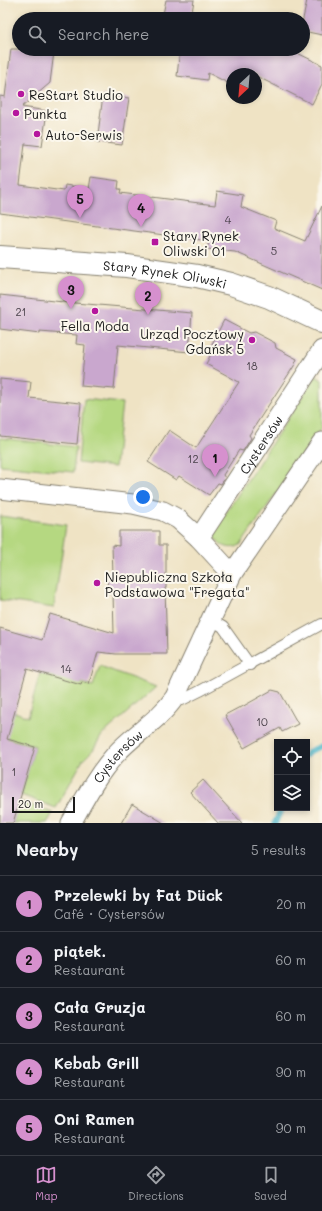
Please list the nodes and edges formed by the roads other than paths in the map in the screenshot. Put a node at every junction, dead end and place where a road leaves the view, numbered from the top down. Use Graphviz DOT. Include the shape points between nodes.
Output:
graph roads {
  1 [pos="0,257"];
  2 [pos="322,322"];
  3 [pos="322,350"];
  4 [pos="322,442"];
  5 [pos="0,489"];
  6 [pos="199,538"];
  7 [pos="232,574"];
  8 [pos="210,620"];
  9 [pos="322,624"];
  10 [pos="250,665"];
  11 [pos="175,698"];
  12 [pos="71,823"];
  1 -- 2 [label="main road, Stary Rynek Oliwski" via="127,266 197,276 269,297"];
  3 -- 6 [label="street, Cystersów"];
  4 -- 7 [label="street, Cystersów"];
  5 -- 6 [label="street" via="133,504 164,511 178,519"];
  6 -- 7 [label="street"];
  7 -- 8 [label="street, Cystersów"];
  8 -- 10 [label="lane" via="223,627"];
  8 -- 11 [label="street, Cystersów"];
  9 -- 10 [label="lane"];
  10 -- 11 [label="lane" via="182,700"];
  11 -- 12 [label="street, Cystersów" via="168,708 115,755 98,777"];
}
